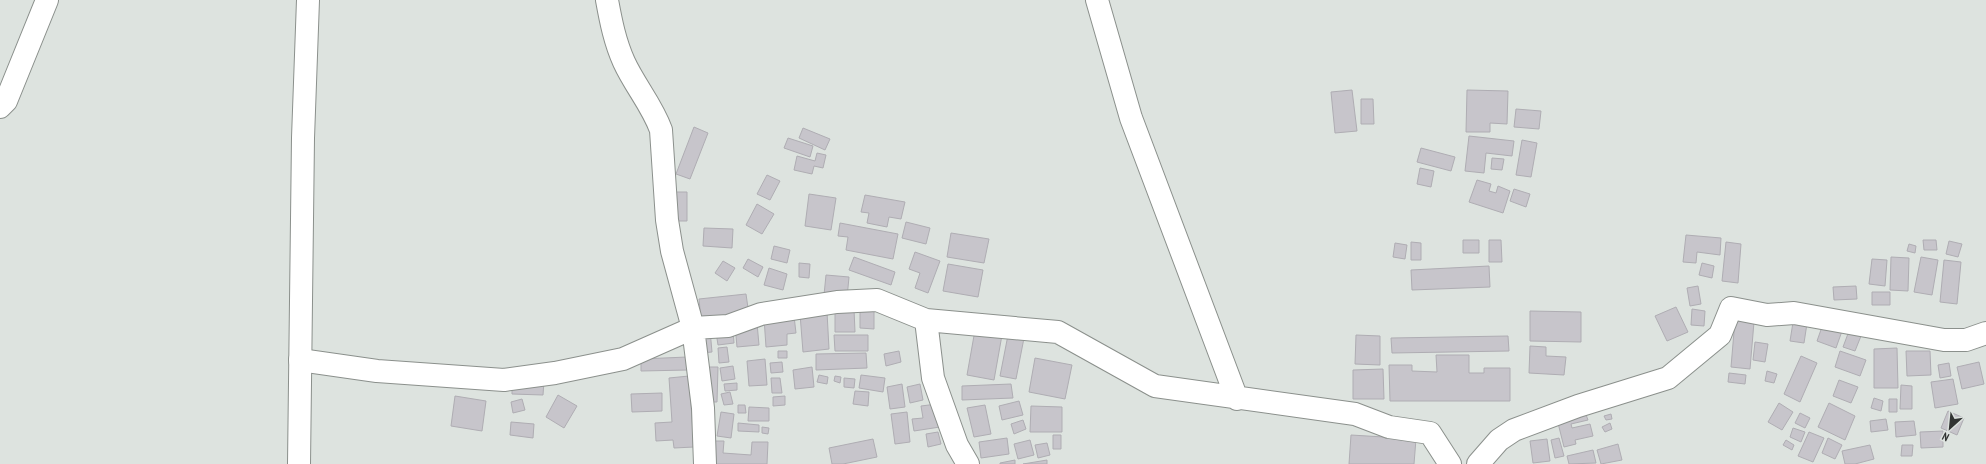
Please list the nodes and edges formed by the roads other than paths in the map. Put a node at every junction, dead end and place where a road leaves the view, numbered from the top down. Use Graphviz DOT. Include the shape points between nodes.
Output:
graph roads {
  1 [pos="47,0"];
  2 [pos="308,0"];
  3 [pos="607,0"];
  4 [pos="1097,0"];
  5 [pos="0,107"];
  6 [pos="926,320"];
  7 [pos="693,328"];
  8 [pos="1986,333"];
  9 [pos="300,360"];
  10 [pos="1237,398"];
  11 [pos="299,464"];
  12 [pos="705,464"];
  13 [pos="968,464"];
  14 [pos="1450,464"];
  15 [pos="1478,464"];
  1 -- 5 [label="street" via="6,101"];
  2 -- 9 [label="street"];
  3 -- 7 [label="street" via="615,41 624,64 656,116 661,130 667,220 672,251"];
  4 -- 10 [label="street" via="1131,118"];
  6 -- 7 [label="street" via="876,300 837,302 761,314 728,326"];
  6 -- 10 [label="street" via="1058,332 1155,386"];
  6 -- 13 [label="street" via="933,378 957,445"];
  7 -- 9 [label="street" via="623,360 504,380 377,371"];
  7 -- 12 [label="street" via="703,408"];
  8 -- 15 [label="street" via="1966,340 1944,340 1794,313 1767,315 1731,308 1720,335 1668,378 1578,406 1514,430 1499,440"];
  9 -- 11 [label="street"];
  10 -- 14 [label="street" via="1355,414 1389,427 1430,433"];
}
